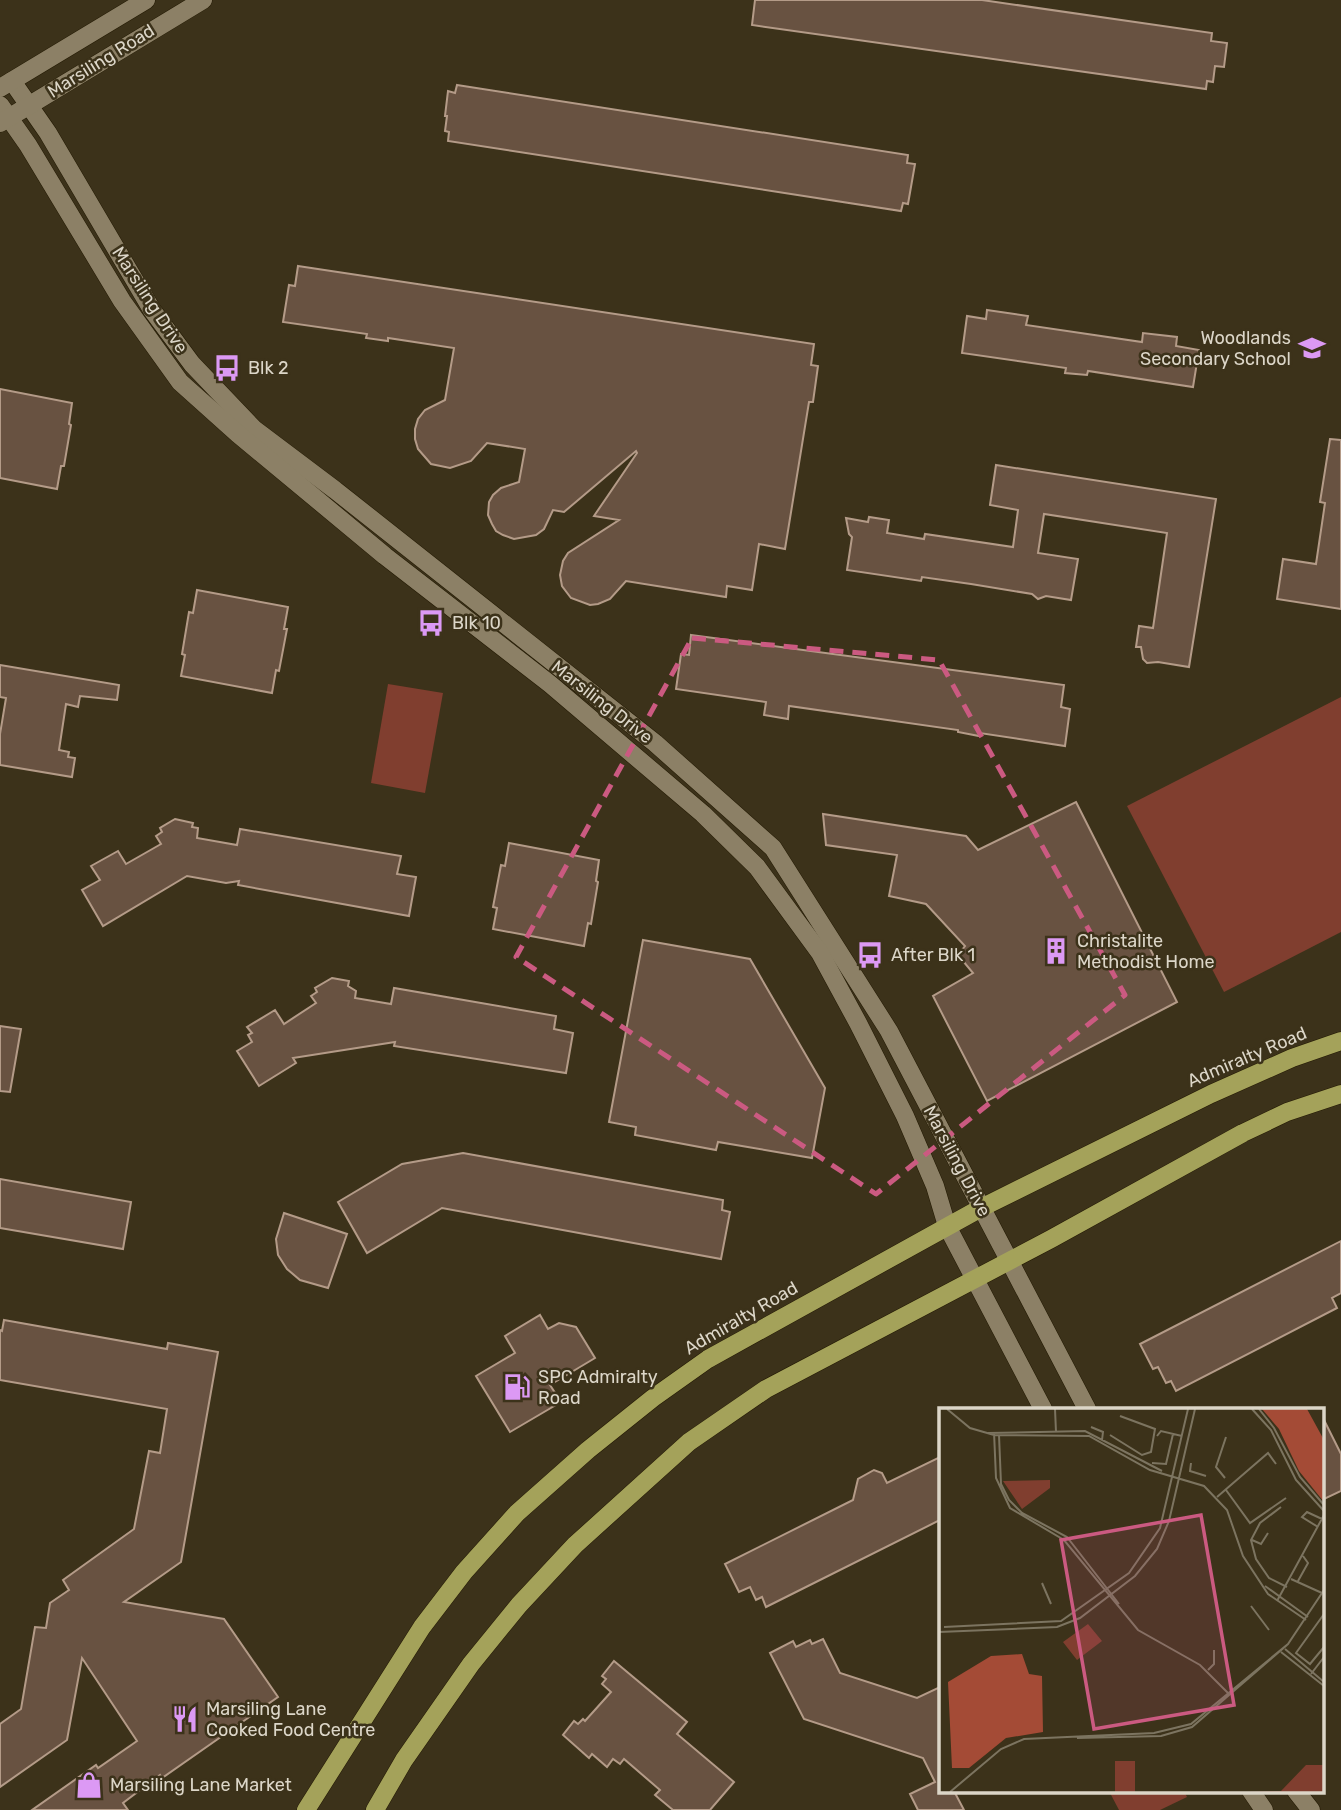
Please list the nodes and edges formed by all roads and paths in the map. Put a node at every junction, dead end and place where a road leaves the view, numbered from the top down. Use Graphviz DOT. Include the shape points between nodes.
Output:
graph roads {
  1 [pos="146,0"];
  2 [pos="203,0"];
  3 [pos="6,84"];
  4 [pos="30,106"];
  5 [pos="3,115"];
  6 [pos="1341,1041"];
  7 [pos="1341,1094"];
  8 [pos="981,1208"];
  9 [pos="947,1226"];
  10 [pos="1010,1259"];
  11 [pos="974,1278"];
  12 [pos="1042,1408"];
  13 [pos="1086,1408"];
  14 [pos="1252,1792"];
  15 [pos="1297,1792"];
  16 [pos="306,1810"];
  17 [pos="375,1810"];
  18 [pos="1264,1810"];
  19 [pos="1311,1810"];
  1 -- 3 [label="street, Marsiling Road"];
  2 -- 4 [label="street, Marsiling Road"];
  3 -- 4 [label="street, Marsiling Drive"];
  4 -- 5 [label="street, Marsiling Road"];
  4 -- 8 [label="street, Marsiling Drive" via="152,310 192,364 254,429 655,743 773,848 889,1031"];
  5 -- 9 [label="street, Marsiling Drive" via="28,145 122,302 180,382 385,556 550,684 703,814 757,867 820,953 858,1023 915,1139"];
  6 -- 8 [label="main road, Admiralty Road" via="1211,1094"];
  7 -- 10 [label="main road" via="1243,1133"];
  8 -- 9 [label="main road, Admiralty Road"];
  8 -- 10 [label="street, Marsiling Drive"];
  9 -- 11 [label="street, Marsiling Drive"];
  9 -- 16 [label="main road, Admiralty Road" via="708,1359 653,1398 517,1513 422,1627"];
  10 -- 11 [label="main road"];
  10 -- 13 [label="street, Marsiling Drive"];
  11 -- 12 [label="street, Marsiling Drive"];
  11 -- 17 [label="main road" via="766,1389 689,1442 575,1545 519,1605 471,1664"];
  14 -- 18 [label="street"];
  15 -- 19 [label="street"];
}
